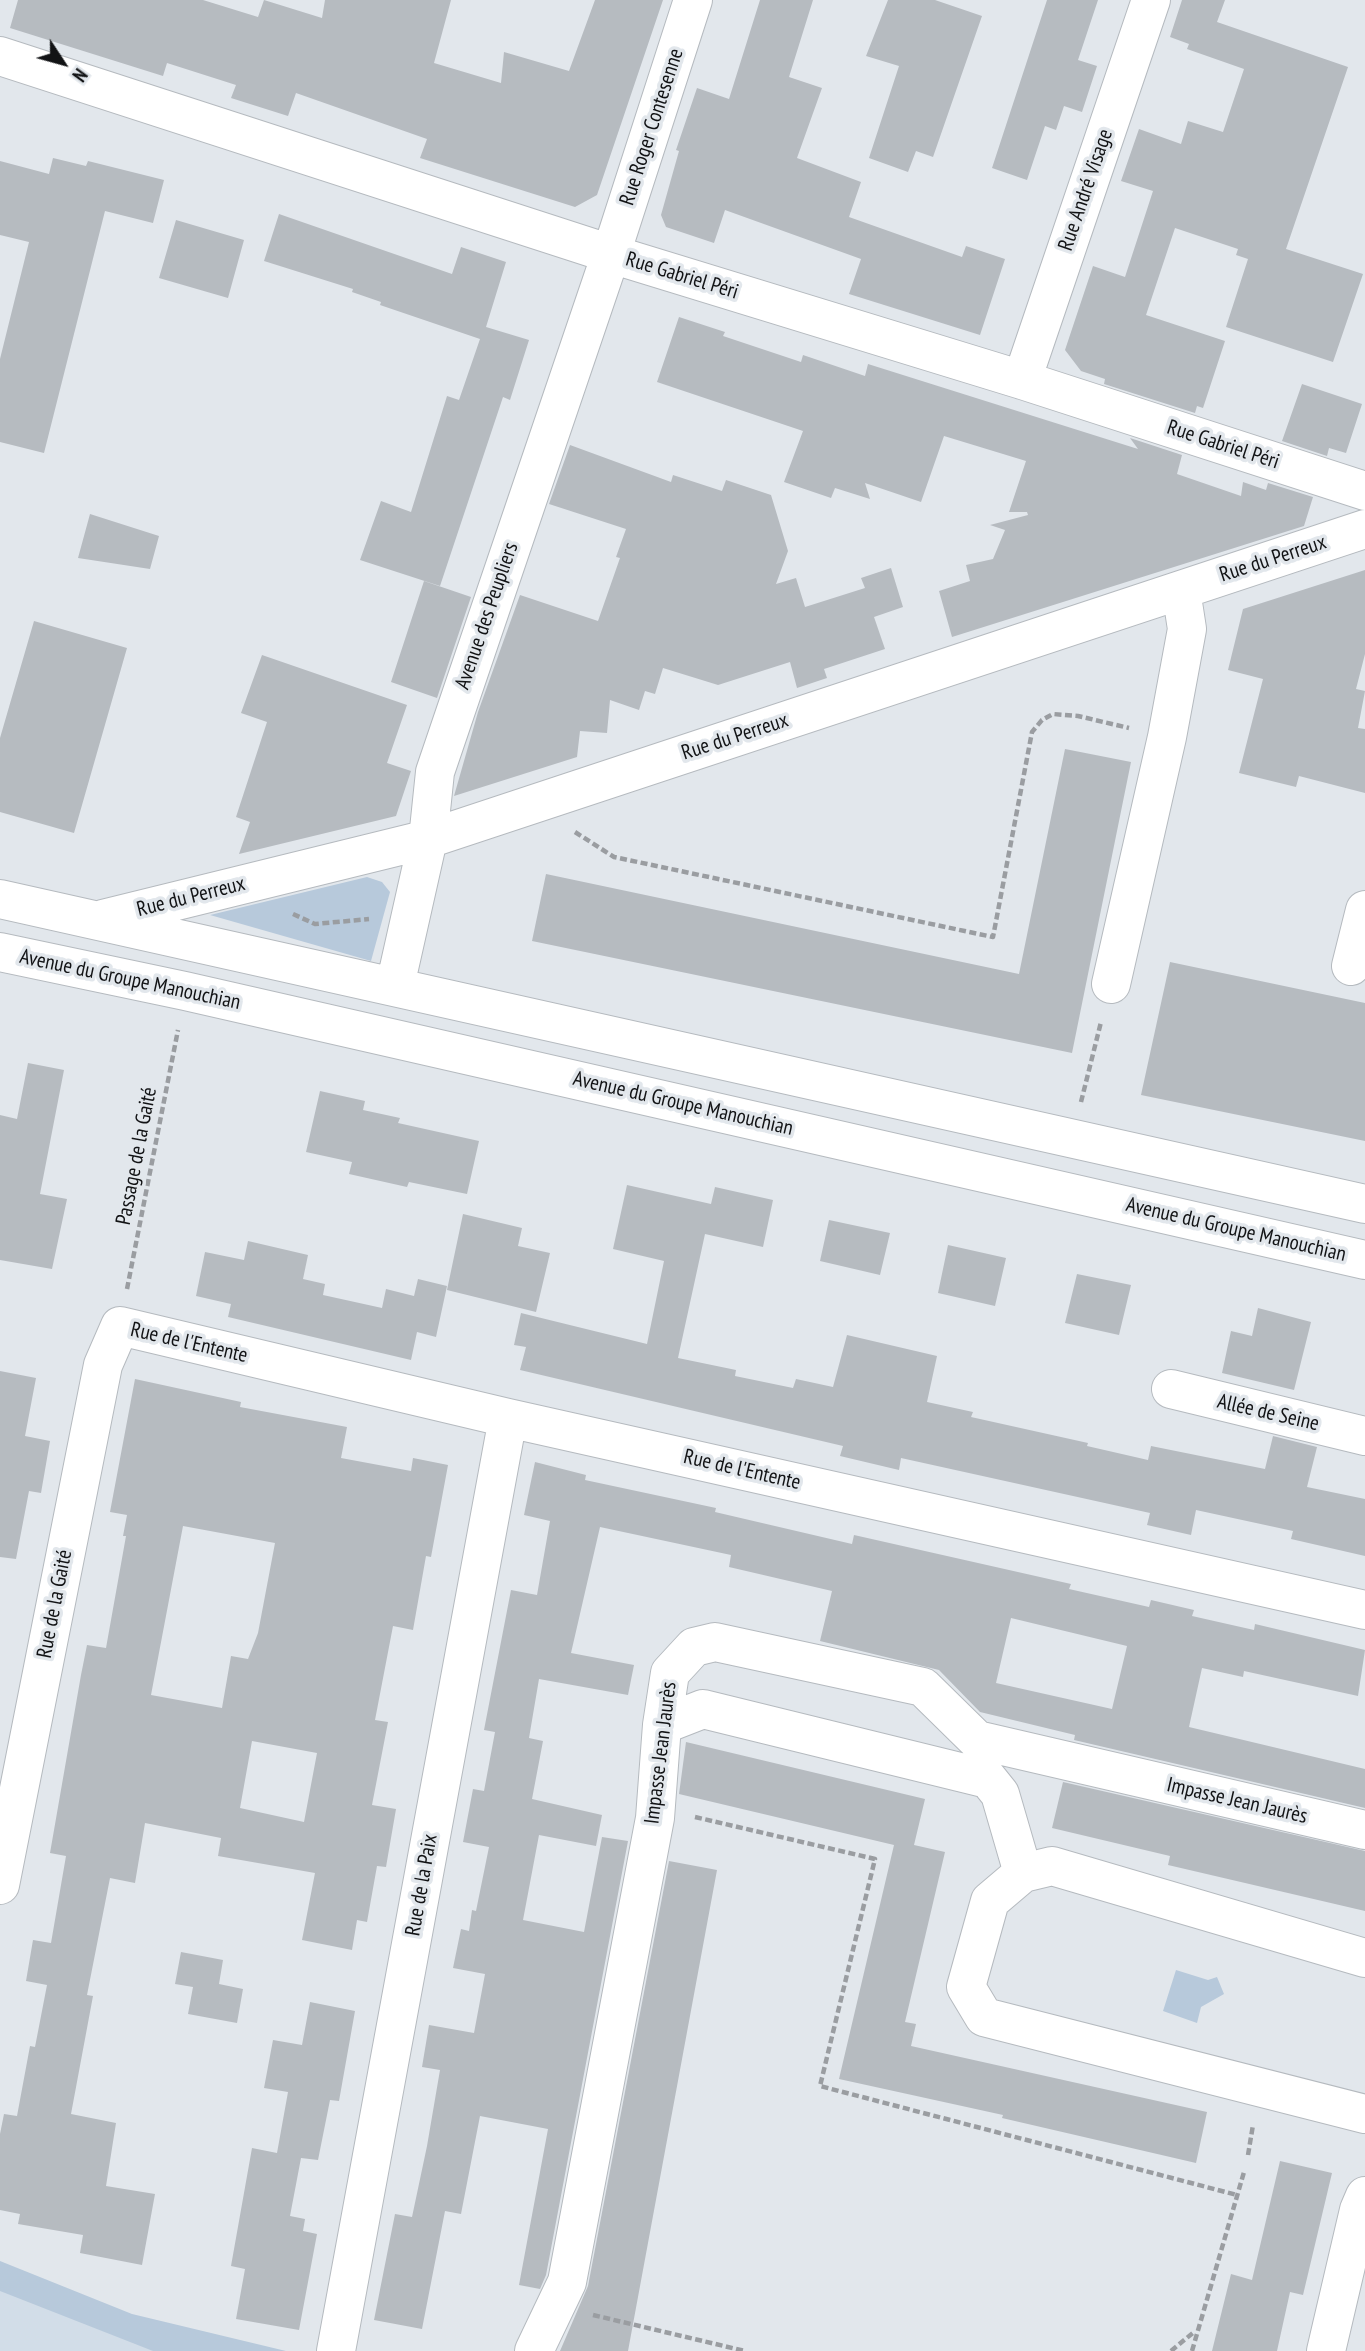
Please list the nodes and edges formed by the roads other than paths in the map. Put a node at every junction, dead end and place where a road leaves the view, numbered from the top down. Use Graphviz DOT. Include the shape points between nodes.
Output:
graph roads {
  1 [pos="693,0"];
  2 [pos="1150,0"];
  3 [pos="0,56"];
  4 [pos="611,254"];
  5 [pos="1021,380"];
  6 [pos="1365,491"];
  7 [pos="1365,529"];
  8 [pos="1181,590"];
  9 [pos="428,839"];
  10 [pos="0,898"];
  11 [pos="1365,910"];
  12 [pos="98,920"];
  13 [pos="0,952"];
  14 [pos="1351,966"];
  15 [pos="1111,984"];
  16 [pos="395,986"];
  17 [pos="1365,1204"];
  18 [pos="1365,1260"];
  19 [pos="120,1326"];
  20 [pos="1171,1390"];
  21 [pos="508,1418"];
  22 [pos="1365,1436"];
  23 [pos="1365,1610"];
  24 [pos="662,1725"];
  25 [pos="1365,1830"];
  26 [pos="1023,1873"];
  27 [pos="0,1885"];
  28 [pos="1365,1958"];
  29 [pos="1365,2115"];
  30 [pos="1365,2196"];
  31 [pos="335,2351"];
  32 [pos="534,2351"];
  33 [pos="1326,2351"];
  1 -- 4 [label="street, Rue Roger Contesenne"];
  2 -- 5 [label="street, Rue André Visage"];
  3 -- 4 [label="street, Rue Gabriel Péri"];
  4 -- 5 [label="street, Rue Gabriel Péri"];
  4 -- 9 [label="street, Avenue des Peupliers" via="435,772"];
  5 -- 6 [label="street, Rue Gabriel Péri"];
  7 -- 8 [label="street, Rue du Perreux"];
  8 -- 9 [label="street, Rue du Perreux"];
  8 -- 15 [label="street" via="1187,629"];
  9 -- 12 [label="street, Rue du Perreux"];
  9 -- 16 [label="street, Avenue des Peupliers"];
  10 -- 12 [label="street"];
  11 -- 14 [label="street"];
  12 -- 16 [label="street"];
  13 -- 18 [label="street, Avenue du Groupe Manouchian"];
  16 -- 17 [label="street"];
  19 -- 21 [label="street, Rue de l'Entente"];
  19 -- 27 [label="street, Rue de la Gaité" via="103,1365"];
  20 -- 22 [label="street, Allée de Seine"];
  21 -- 23 [label="street, Rue de l'Entente"];
  21 -- 31 [label="street, Rue de la Paix"];
  24 -- 25 [label="street, Impasse Jean Jaurès" via="670,1673 694,1647 715,1642 923,1687 977,1740"];
  24 -- 26 [label="street" via="704,1709 988,1779 1000,1794"];
  24 -- 32 [label="street, Impasse Jean Jaurès" via="655,1808 567,2282"];
  26 -- 28 [label="street" via="1052,1866"];
  26 -- 29 [label="street" via="990,1901 966,1987 984,2017"];
  30 -- 33 [label="street"];
}
